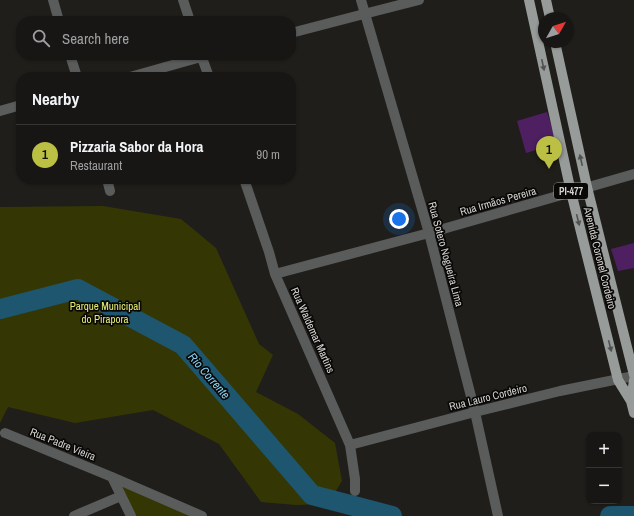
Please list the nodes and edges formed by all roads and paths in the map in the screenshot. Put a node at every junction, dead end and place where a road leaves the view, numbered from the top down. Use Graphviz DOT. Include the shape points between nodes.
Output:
graph roads {
  1 [pos="53,0"];
  2 [pos="183,0"];
  3 [pos="360,0"];
  4 [pos="418,0"];
  5 [pos="529,0"];
  6 [pos="546,0"];
  7 [pos="549,12"];
  8 [pos="364,14"];
  9 [pos="58,16"];
  10 [pos="188,16"];
  11 [pos="296,32"];
  12 [pos="556,48"];
  13 [pos="72,60"];
  14 [pos="190,60"];
  15 [pos="205,60"];
  16 [pos="75,72"];
  17 [pos="148,72"];
  18 [pos="208,72"];
  19 [pos="16,106"];
  20 [pos="0,110"];
  21 [pos="634,174"];
  22 [pos="108,184"];
  23 [pos="246,184"];
  24 [pos="587,187"];
  25 [pos="110,191"];
  26 [pos="571,192"];
  27 [pos="429,234"];
  28 [pos="275,274"];
  29 [pos="634,376"];
  30 [pos="618,380"];
  31 [pos="634,380"];
  32 [pos="631,401"];
  33 [pos="475,412"];
  34 [pos="634,413"];
  35 [pos="5,433"];
  36 [pos="350,445"];
  37 [pos="112,477"];
  38 [pos="355,491"];
  39 [pos="121,496"];
  40 [pos="74,516"];
  41 [pos="131,516"];
  42 [pos="202,516"];
  43 [pos="498,516"];
  1 -- 9 [label="street"];
  2 -- 10 [label="street"];
  3 -- 8 [label="street, Rua Sotero Nogueira Lima"];
  4 -- 8 [label="street"];
  5 -- 26 [label="main road, Avenida Coronel Cordeiro / PI-477, one-way"];
  6 -- 7 [label="main road"];
  8 -- 11 [label="street"];
  8 -- 27 [label="street, Rua Sotero Nogueira Lima"];
  24 -- 12 [label="main road, Avenida Coronel Cordeiro / PI-477, one-way"];
  13 -- 16 [label="street"];
  14 -- 17 [label="street"];
  15 -- 18 [label="street"];
  19 -- 20 [label="street"];
  21 -- 24 [label="street, Rua Irmãos Pereira"];
  22 -- 25 [label="street"];
  23 -- 28 [label="street, Rua Waldemar Martins"];
  24 -- 26 [label="street, Rua Irmãos Pereira"];
  24 -- 29 [label="main road, Avenida Coronel Cordeiro / PI-477"];
  26 -- 27 [label="street, Rua Irmãos Pereira"];
  26 -- 30 [label="main road, Avenida Coronel Cordeiro / PI-477, one-way"];
  27 -- 28 [label="street, Rua Irmãos Pereira"];
  27 -- 33 [label="street, Rua Sotero Nogueira Lima"];
  28 -- 36 [label="street, Rua Waldemar Martins"];
  29 -- 30 [label="street, Rua Lauro Cordeiro"];
  30 -- 32 [label="main road, Avenida Coronel Cordeiro / PI-477"];
  30 -- 33 [label="street, Rua Lauro Cordeiro"];
  31 -- 32 [label="main road, Avenida Coronel Cordeiro / PI-477"];
  32 -- 34 [label="main road, Avenida Coronel Cordeiro / PI-477"];
  33 -- 36 [label="street, Rua Lauro Cordeiro"];
  33 -- 43 [label="street, Rua Sotero Nogueira Lima"];
  35 -- 37 [label="street, Rua Padre Vieira"];
  36 -- 38 [label="street, Rua Waldemar Martins" via="356,479"];
  37 -- 39 [label="street"];
  37 -- 42 [label="street, Rua Padre Vieira"];
  39 -- 40 [label="street"];
  39 -- 41 [label="street"];
}
